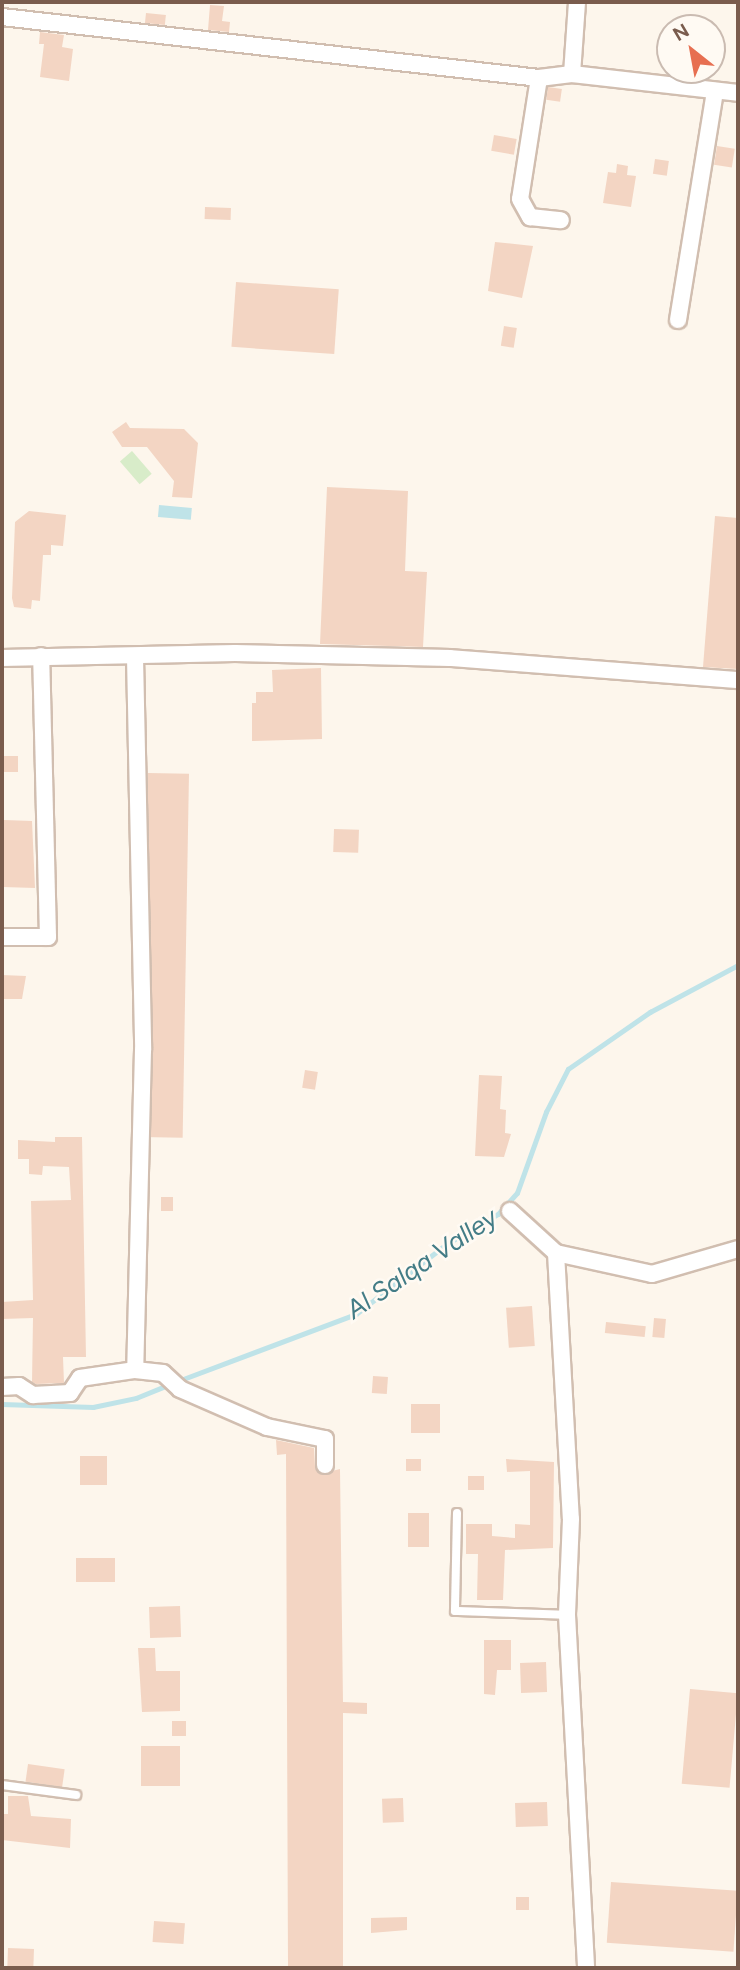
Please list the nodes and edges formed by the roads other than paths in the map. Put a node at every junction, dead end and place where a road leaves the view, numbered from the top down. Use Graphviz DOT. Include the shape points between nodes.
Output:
graph roads {
  1 [pos="578,2"];
  2 [pos="2,17"];
  3 [pos="572,74"];
  4 [pos="539,78"];
  5 [pos="715,91"];
  6 [pos="738,93"];
  7 [pos="561,220"];
  8 [pos="678,320"];
  9 [pos="41,656"];
  10 [pos="135,657"];
  11 [pos="2,658"];
  12 [pos="738,680"];
  13 [pos="2,937"];
  14 [pos="510,1211"];
  15 [pos="738,1249"];
  16 [pos="556,1253"];
  17 [pos="135,1370"];
  18 [pos="2,1387"];
  19 [pos="326,1465"];
  20 [pos="457,1513"];
  21 [pos="567,1615"];
  22 [pos="2,1785"];
  23 [pos="76,1795"];
  24 [pos="586,1968"];
  1 -- 3 [label="street"];
  2 -- 4 [label="street"];
  3 -- 4 [label="street"];
  3 -- 5 [label="street"];
  4 -- 7 [label="street" via="520,199 530,218"];
  5 -- 6 [label="street"];
  5 -- 8 [label="street"];
  9 -- 10 [label="street"];
  9 -- 11 [label="street"];
  9 -- 13 [label="street" via="48,937"];
  10 -- 12 [label="street" via="235,653 450,658"];
  10 -- 17 [label="street" via="143,1024"];
  14 -- 16 [label="street"];
  15 -- 16 [label="street" via="652,1274"];
  16 -- 21 [label="street" via="571,1520"];
  17 -- 18 [label="street" via="80,1378 70,1393 33,1395 19,1386"];
  17 -- 19 [label="street" via="163,1373 180,1389 267,1427 325,1439"];
  20 -- 21 [label="lane" via="455,1611"];
  21 -- 24 [label="street"];
  22 -- 23 [label="lane"];
}
